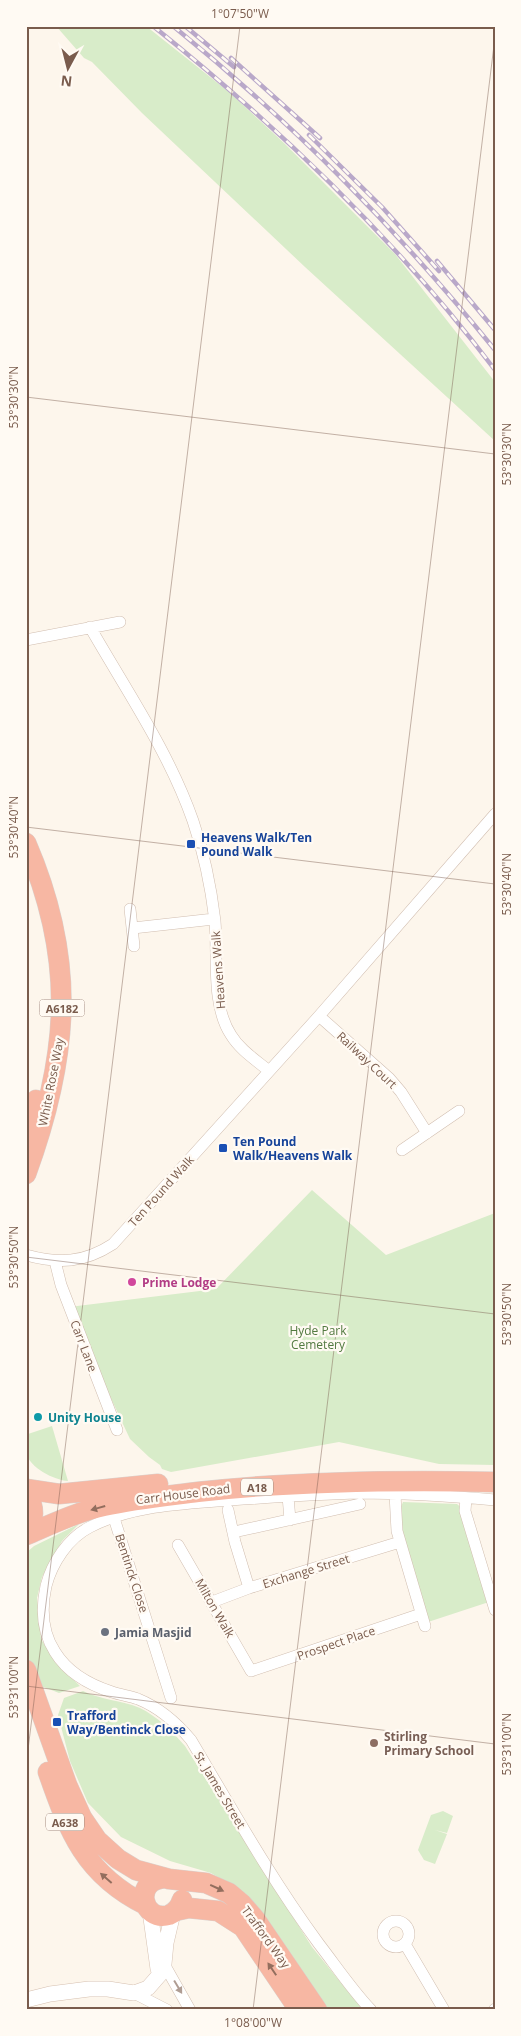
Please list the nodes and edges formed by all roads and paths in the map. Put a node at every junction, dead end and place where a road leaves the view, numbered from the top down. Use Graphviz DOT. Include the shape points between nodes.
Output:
graph roads {
  1 [pos="120,622"];
  2 [pos="90,627"];
  3 [pos="26,640"];
  4 [pos="495,814"];
  5 [pos="26,843"];
  6 [pos="26,875"];
  7 [pos="130,909"];
  8 [pos="214,919"];
  9 [pos="133,928"];
  10 [pos="134,946"];
  11 [pos="319,1016"];
  12 [pos="269,1071"];
  13 [pos="459,1111"];
  14 [pos="26,1131"];
  15 [pos="427,1133"];
  16 [pos="402,1150"];
  17 [pos="26,1174"];
  18 [pos="26,1255"];
  19 [pos="55,1261"];
  20 [pos="117,1430"];
  21 [pos="495,1471"];
  22 [pos="495,1482"];
  23 [pos="470,1489"];
  24 [pos="26,1490"];
  25 [pos="395,1494"];
  26 [pos="288,1496"];
  27 [pos="495,1500"];
  28 [pos="360,1504"];
  29 [pos="228,1510"];
  30 [pos="114,1518"];
  31 [pos="290,1520"];
  32 [pos="234,1532"];
  33 [pos="26,1534"];
  34 [pos="400,1542"];
  35 [pos="178,1545"];
  36 [pos="249,1588"];
  37 [pos="212,1602"];
  38 [pos="495,1610"];
  39 [pos="421,1614"];
  40 [pos="425,1626"];
  41 [pos="26,1670"];
  42 [pos="251,1672"];
  43 [pos="172,1698"];
  44 [pos="26,1710"];
  45 [pos="167,1878"];
  46 [pos="148,1908"];
  47 [pos="174,1912"];
  48 [pos="405,1944"];
  49 [pos="164,1964"];
  50 [pos="158,1978"];
  51 [pos="134,1993"];
  52 [pos="26,2000"];
  53 [pos="168,2010"];
  54 [pos="190,2010"];
  55 [pos="299,2010"];
  56 [pos="317,2010"];
  57 [pos="371,2010"];
  58 [pos="444,2010"];
  1 -- 2 [label="street"];
  2 -- 3 [label="street"];
  2 -- 8 [label="street, Heavens Walk" via="178,785 200,846"];
  4 -- 11 [label="street"];
  5 -- 17 [label="highway, White Rose Way / A6182" via="40,874 53,922 62,999 57,1064 41,1132"];
  6 -- 14 [label="highway, White Rose Way / A6182" via="39,917 50,1004 43,1067"];
  7 -- 9 [label="street"];
  8 -- 9 [label="street"];
  8 -- 12 [label="street, Heavens Walk" via="219,1009 230,1035"];
  9 -- 10 [label="street"];
  11 -- 12 [label="street"];
  11 -- 15 [label="street, Railway Court" via="389,1078"];
  12 -- 19 [label="street, Ten Pound Walk" via="113,1244 80,1259"];
  13 -- 15 [label="street"];
  15 -- 16 [label="street"];
  18 -- 19 [label="street, Ten Pound Walk"];
  19 -- 20 [label="street, Carr Lane" via="61,1285"];
  21 -- 24 [label="highway, Carr House Road / A18" via="336,1470 270,1473 59,1494"];
  22 -- 23 [label="highway, Carr House Road / A18"];
  23 -- 25 [label="street, St. James Street"];
  23 -- 27 [label="street, St. James Street"];
  23 -- 33 [label="highway, Carr House Road / A18, one-way" via="291,1484 231,1488 104,1506"];
  23 -- 38 [label="street" via="465,1511"];
  24 -- 33 [label="highway" via="34,1513"];
  25 -- 26 [label="street, St. James Street"];
  25 -- 34 [label="street"];
  26 -- 30 [label="street, St. James Street" via="148,1509"];
  26 -- 31 [label="street"];
  28 -- 31 [label="street"];
  29 -- 32 [label="street"];
  30 -- 43 [label="street, Bentinck Close" via="162,1686"];
  30 -- 57 [label="street, St. James Street" via="80,1533 52,1568 43,1601 49,1640 55,1653 86,1681 154,1706 180,1726 296,1912"];
  31 -- 32 [label="street"];
  32 -- 36 [label="street"];
  34 -- 36 [label="street, Exchange Street"];
  34 -- 39 [label="street"];
  35 -- 37 [label="street, Milton Walk"];
  36 -- 37 [label="street, Exchange Street"];
  37 -- 42 [label="street, Milton Walk"];
  39 -- 40 [label="street"];
  39 -- 42 [label="street, Prospect Place"];
  41 -- 45 [label="highway, Trafford Way / A638" via="66,1785 82,1818 97,1840 118,1859 136,1870"];
  46 -- 44 [label="highway, Trafford Way / A638, one-way" via="102,1875 81,1849 66,1822"];
  45 -- 46 [label="highway" via="151,1882 146,1887 144,1893"];
  45 -- 47 [label="highway" via="181,1890 182,1902"];
  45 -- 56 [label="highway, Trafford Way / A638, one-way" via="206,1883 242,1904"];
  46 -- 47 [label="highway, Trafford Way / A638" via="160,1916"];
  46 -- 50 [label="street"];
  47 -- 49 [label="street"];
  55 -- 47 [label="highway, Trafford Way / A638, one-way" via="243,1927 218,1911 189,1908"];
  48 -- 58 [label="street"];
  49 -- 50 [label="street"];
  49 -- 54 [label="street, one-way"];
  50 -- 51 [label="street" via="148,1988"];
  51 -- 52 [label="street" via="90,1989"];
  51 -- 53 [label="street"];
}
